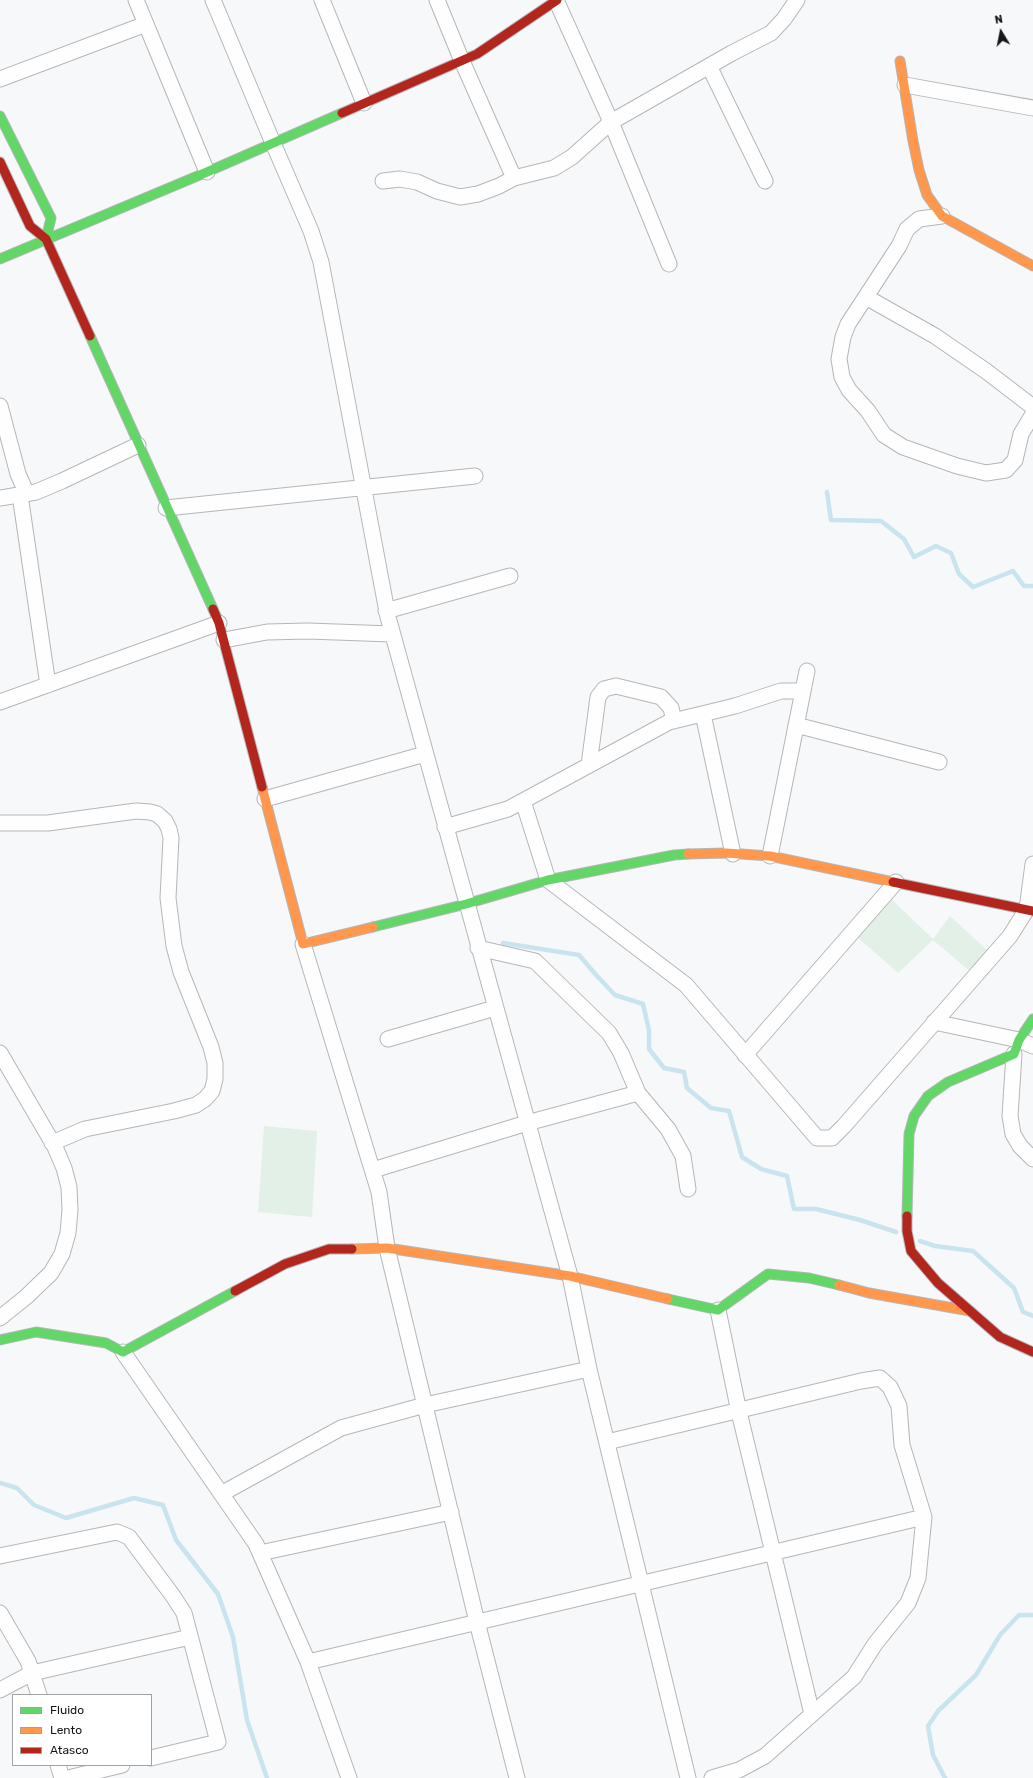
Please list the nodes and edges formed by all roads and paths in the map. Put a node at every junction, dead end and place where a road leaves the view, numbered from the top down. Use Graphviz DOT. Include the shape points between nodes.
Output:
graph roads {
  1 [pos="136,0"];
  2 [pos="213,0"];
  3 [pos="322,0"];
  4 [pos="437,0"];
  5 [pos="557,0"];
  6 [pos="797,0"];
  7 [pos="146,24"];
  8 [pos="462,61"];
  9 [pos="900,61"];
  10 [pos="709,66"];
  11 [pos="0,79"];
  12 [pos="905,85"];
  13 [pos="364,103"];
  14 [pos="1033,108"];
  15 [pos="0,116"];
  16 [pos="611,122"];
  17 [pos="272,143"];
  18 [pos="0,162"];
  19 [pos="206,172"];
  20 [pos="514,178"];
  21 [pos="383,181"];
  22 [pos="765,181"];
  23 [pos="942,216"];
  24 [pos="46,239"];
  25 [pos="0,259"];
  26 [pos="669,264"];
  27 [pos="1033,266"];
  28 [pos="866,297"];
  29 [pos="0,406"];
  30 [pos="1033,407"];
  31 [pos="1033,414"];
  32 [pos="138,445"];
  33 [pos="475,476"];
  34 [pos="364,486"];
  35 [pos="24,494"];
  36 [pos="0,498"];
  37 [pos="166,508"];
  38 [pos="510,576"];
  39 [pos="386,611"];
  40 [pos="219,623"];
  41 [pos="392,634"];
  42 [pos="224,640"];
  43 [pos="807,671"];
  44 [pos="48,685"];
  45 [pos="803,691"];
  46 [pos="0,702"];
  47 [pos="703,714"];
  48 [pos="674,721"];
  49 [pos="796,725"];
  50 [pos="425,754"];
  51 [pos="939,762"];
  52 [pos="589,765"];
  53 [pos="265,799"];
  54 [pos="523,801"];
  55 [pos="0,823"];
  56 [pos="445,827"];
  57 [pos="733,854"];
  58 [pos="770,856"];
  59 [pos="1033,864"];
  60 [pos="548,880"];
  61 [pos="896,882"];
  62 [pos="466,904"];
  63 [pos="1030,910"];
  64 [pos="303,944"];
  65 [pos="478,948"];
  66 [pos="495,1008"];
  67 [pos="1033,1019"];
  68 [pos="934,1022"];
  69 [pos="388,1039"];
  70 [pos="1033,1046"];
  71 [pos="1017,1047"];
  72 [pos="0,1053"];
  73 [pos="745,1055"];
  74 [pos="638,1093"];
  75 [pos="527,1123"];
  76 [pos="52,1143"];
  77 [pos="1033,1158"];
  78 [pos="372,1170"];
  79 [pos="688,1189"];
  80 [pos="387,1248"];
  81 [pos="570,1276"];
  82 [pos="718,1310"];
  83 [pos="970,1311"];
  84 [pos="0,1318"];
  85 [pos="0,1340"];
  86 [pos="123,1352"];
  87 [pos="1033,1352"];
  88 [pos="589,1369"];
  89 [pos="425,1405"];
  90 [pos="739,1412"];
  91 [pos="607,1442"];
  92 [pos="221,1494"];
  93 [pos="450,1512"];
  94 [pos="924,1517"];
  95 [pos="774,1552"];
  96 [pos="260,1553"];
  97 [pos="0,1556"];
  98 [pos="641,1582"];
  99 [pos="0,1614"];
  100 [pos="477,1622"];
  101 [pos="190,1637"];
  102 [pos="308,1662"];
  103 [pos="32,1673"];
  104 [pos="0,1690"];
  105 [pos="39,1694"];
  106 [pos="812,1714"];
  107 [pos="152,1758"];
  108 [pos="58,1766"];
  109 [pos="118,1766"];
  110 [pos="62,1778"];
  111 [pos="68,1778"];
  112 [pos="349,1778"];
  113 [pos="517,1778"];
  114 [pos="688,1778"];
  115 [pos="712,1778"];
  1 -- 7 [label="street"];
  2 -- 17 [label="street"];
  3 -- 13 [label="street"];
  4 -- 8 [label="street"];
  5 -- 8 [label="street" via="477,54"];
  5 -- 16 [label="street"];
  6 -- 10 [label="street" via="771,33"];
  7 -- 11 [label="street"];
  7 -- 19 [label="street"];
  8 -- 13 [label="street"];
  8 -- 20 [label="street"];
  9 -- 12 [label="street"];
  10 -- 16 [label="street"];
  10 -- 22 [label="street"];
  12 -- 14 [label="street"];
  12 -- 23 [label="street" via="919,170 927,195"];
  13 -- 17 [label="street"];
  15 -- 24 [label="street" via="51,218"];
  16 -- 20 [label="street" via="572,157 554,168"];
  16 -- 26 [label="street"];
  17 -- 19 [label="street"];
  17 -- 34 [label="street" via="311,231 321,262"];
  18 -- 24 [label="street" via="30,226"];
  19 -- 24 [label="street"];
  20 -- 21 [label="street" via="478,194 460,197 400,178"];
  23 -- 27 [label="street"];
  23 -- 28 [label="street" via="919,219 907,229"];
  24 -- 25 [label="street"];
  24 -- 32 [label="street"];
  28 -- 30 [label="street" via="935,336"];
  28 -- 31 [label="street" via="848,324 839,359 842,377 849,390 868,411 884,435 903,447 986,473 1006,470 1015,460 1021,434"];
  29 -- 35 [label="street"];
  32 -- 35 [label="street" via="62,481"];
  32 -- 37 [label="street"];
  33 -- 34 [label="street"];
  34 -- 37 [label="street"];
  34 -- 39 [label="street"];
  35 -- 36 [label="street"];
  35 -- 44 [label="street"];
  37 -- 40 [label="street"];
  38 -- 39 [label="street"];
  39 -- 41 [label="street"];
  40 -- 42 [label="street"];
  40 -- 44 [label="street"];
  41 -- 42 [label="street" via="267,632"];
  41 -- 50 [label="street"];
  42 -- 53 [label="street"];
  43 -- 45 [label="street"];
  44 -- 46 [label="street"];
  45 -- 47 [label="street" via="781,691"];
  45 -- 49 [label="street"];
  47 -- 48 [label="street"];
  47 -- 57 [label="street"];
  48 -- 52 [label="street"];
  48 -- 52 [label="street" via="671,708 661,697 616,686 604,689 598,697"];
  49 -- 51 [label="street"];
  49 -- 58 [label="street"];
  50 -- 53 [label="street"];
  50 -- 56 [label="street"];
  52 -- 54 [label="street"];
  53 -- 64 [label="street"];
  54 -- 56 [label="street" via="508,809"];
  54 -- 60 [label="street"];
  55 -- 76 [label="street" via="48,823 136,811 157,814 165,821 171,838 168,898 174,946 215,1063 212,1090 196,1105 85,1129"];
  56 -- 62 [label="street"];
  57 -- 58 [label="street"];
  57 -- 60 [label="street" via="674,855"];
  58 -- 61 [label="street"];
  59 -- 63 [label="street"];
  60 -- 62 [label="street"];
  60 -- 73 [label="street" via="686,985"];
  61 -- 63 [label="street"];
  61 -- 73 [label="street"];
  62 -- 64 [label="street"];
  62 -- 65 [label="street"];
  63 -- 68 [label="street"];
  64 -- 78 [label="street"];
  65 -- 66 [label="street"];
  65 -- 74 [label="street" via="535,961 609,1033 621,1053"];
  66 -- 69 [label="street"];
  66 -- 75 [label="street"];
  67 -- 71 [label="street"];
  68 -- 71 [label="street"];
  68 -- 73 [label="street" via="832,1138 817,1138"];
  70 -- 71 [label="street"];
  71 -- 77 [label="street" via="1010,1116 1013,1134 1020,1146"];
  71 -- 83 [label="street" via="948,1082 928,1096 914,1116 909,1134 907,1231 911,1251 938,1283"];
  72 -- 76 [label="street"];
  74 -- 75 [label="street"];
  74 -- 79 [label="street" via="668,1129 683,1156"];
  75 -- 78 [label="street"];
  75 -- 81 [label="street"];
  76 -- 84 [label="street" via="64,1168 68,1187 68,1233 62,1254 51,1273"];
  78 -- 80 [label="street" via="379,1192"];
  80 -- 81 [label="street"];
  80 -- 86 [label="street" via="329,1249 285,1264"];
  80 -- 89 [label="street"];
  81 -- 82 [label="street"];
  81 -- 88 [label="street"];
  82 -- 83 [label="street" via="768,1274 809,1278 869,1293"];
  82 -- 90 [label="street"];
  83 -- 87 [label="street" via="1000,1337"];
  85 -- 86 [label="street" via="36,1332 106,1343"];
  86 -- 92 [label="street"];
  88 -- 89 [label="street"];
  88 -- 91 [label="street"];
  89 -- 92 [label="street" via="341,1428"];
  89 -- 93 [label="street"];
  90 -- 91 [label="street"];
  90 -- 94 [label="street" via="880,1378 890,1387 899,1406 902,1445"];
  90 -- 95 [label="street"];
  91 -- 98 [label="street"];
  92 -- 96 [label="street"];
  93 -- 96 [label="street"];
  93 -- 100 [label="street"];
  94 -- 95 [label="street"];
  94 -- 106 [label="street" via="918,1578 908,1603 875,1644 854,1677"];
  95 -- 98 [label="street"];
  95 -- 106 [label="street"];
  96 -- 102 [label="street"];
  97 -- 101 [label="street" via="117,1532 129,1537 184,1613"];
  98 -- 100 [label="street"];
  98 -- 114 [label="street"];
  99 -- 103 [label="street" via="28,1661"];
  100 -- 102 [label="street"];
  100 -- 113 [label="street"];
  101 -- 103 [label="street"];
  101 -- 107 [label="street" via="218,1742"];
  102 -- 112 [label="street"];
  103 -- 104 [label="street"];
  103 -- 105 [label="street"];
  106 -- 115 [label="street" via="765,1756 739,1770"];
  108 -- 110 [label="street"];
  109 -- 111 [label="street"];
}
